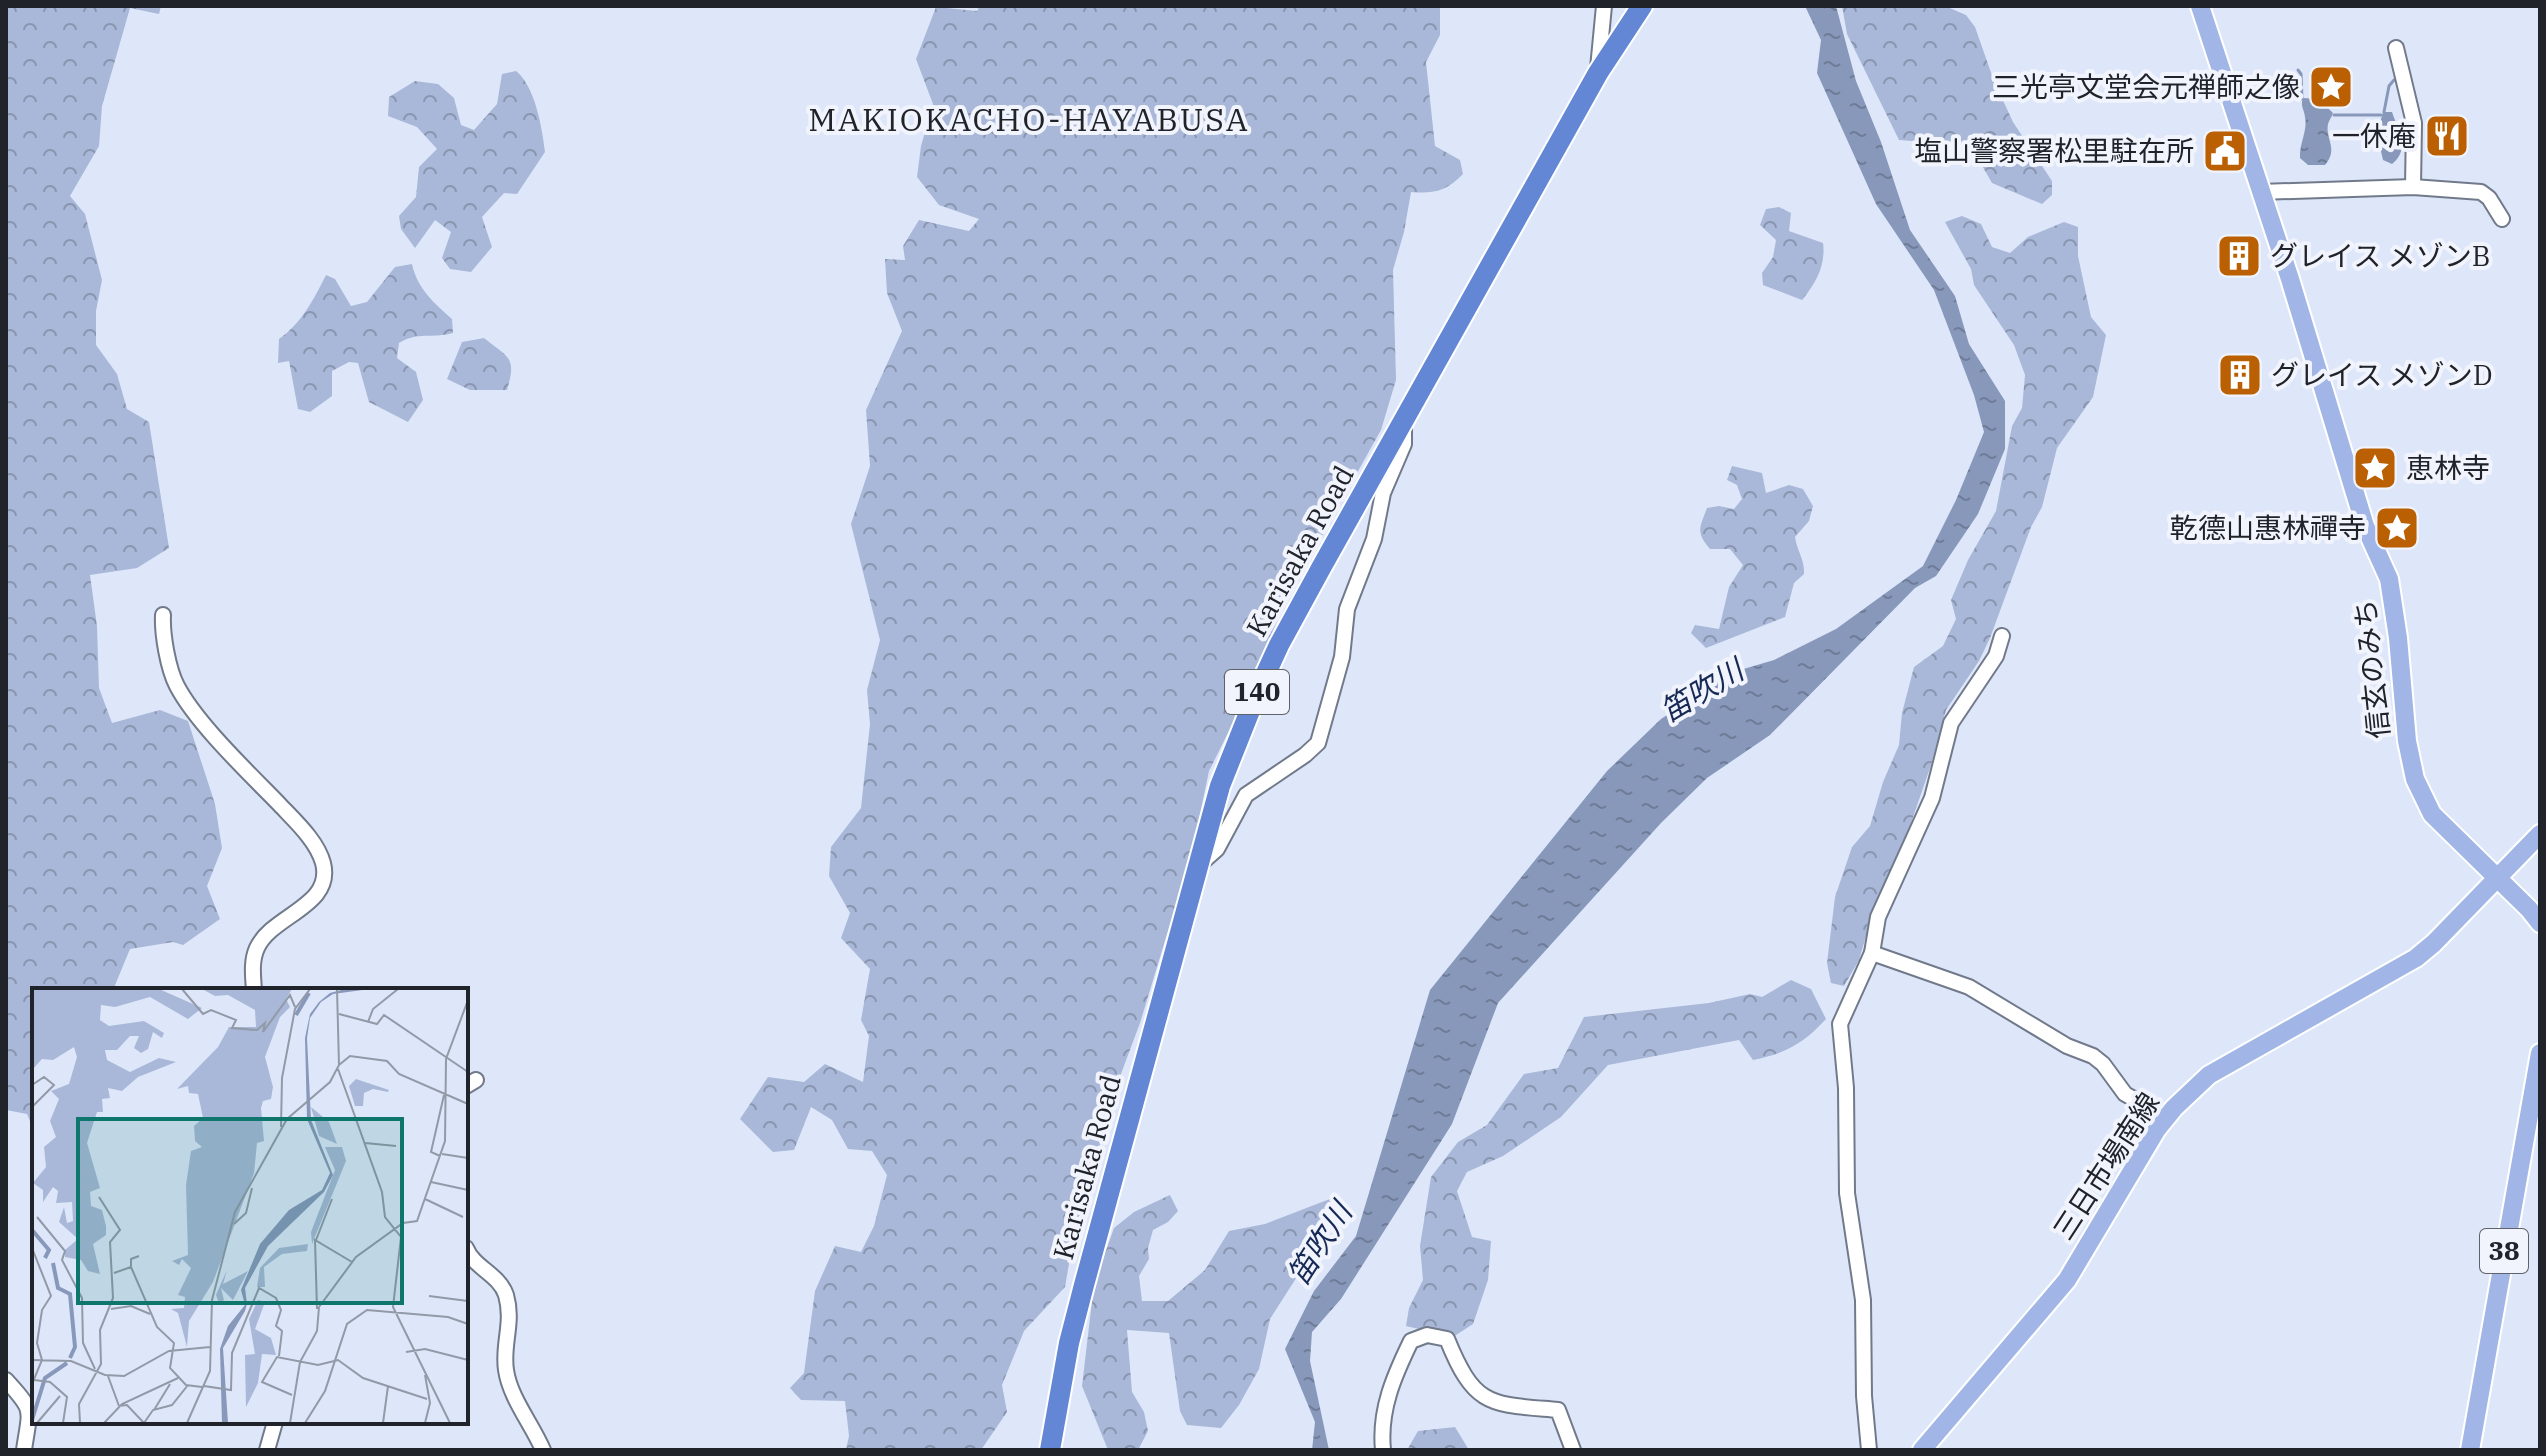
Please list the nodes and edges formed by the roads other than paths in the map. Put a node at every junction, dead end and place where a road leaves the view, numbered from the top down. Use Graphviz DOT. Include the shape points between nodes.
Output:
graph roads {
  1 [pos="1604,6"];
  2 [pos="1642,6"];
  3 [pos="2200,6"];
  4 [pos="2396,48"];
  5 [pos="1598,73"];
  6 [pos="2413,187"];
  7 [pos="2260,192"];
  8 [pos="2502,219"];
  9 [pos="1404,420"];
  10 [pos="163,615"];
  11 [pos="2002,636"];
  12 [pos="2540,834"];
  13 [pos="1197,866"];
  14 [pos="2496,878"];
  15 [pos="2540,923"];
  16 [pos="1872,953"];
  17 [pos="254,988"];
  18 [pos="2540,1053"];
  19 [pos="2157,1129"];
  20 [pos="468,1253"];
  21 [pos="6,1380"];
  22 [pos="274,1424"];
  23 [pos="24,1450"];
  24 [pos="267,1450"];
  25 [pos="543,1450"];
  26 [pos="1050,1450"];
  27 [pos="1383,1450"];
  28 [pos="1573,1450"];
  29 [pos="1869,1450"];
  30 [pos="1922,1450"];
  31 [pos="2470,1450"];
  1 -- 5 [label="street"];
  2 -- 5 [label="highway, Karisaka Road / 140"];
  3 -- 7 [label="main road, 信玄のみち"];
  4 -- 6 [label="street" via="2414,123"];
  5 -- 9 [label="highway, Karisaka Road / 140"];
  6 -- 7 [label="street"];
  6 -- 8 [label="street" via="2481,192"];
  7 -- 14 [label="main road, 信玄のみち" via="2352,487 2389,579 2415,779 2432,814"];
  9 -- 13 [label="highway, Karisaka Road / 140" via="1273,657 1237,739"];
  9 -- 13 [label="street" via="1404,444 1351,596 1342,657 1318,743 1246,795 1217,849"];
  10 -- 17 [label="street" via="175,684 296,822 323,861 326,879 317,896 268,931 256,950"];
  11 -- 16 [label="street" via="1996,656 1951,723 1932,798 1878,917"];
  12 -- 14 [label="main road, 三日市場南線"];
  13 -- 26 [label="highway, Karisaka Road / 140" via="1069,1343"];
  14 -- 15 [label="main road, 信玄のみち"];
  14 -- 19 [label="main road, 三日市場南線" via="2416,958 2209,1075"];
  16 -- 19 [label="street" via="1969,987 2093,1056 2125,1094 2143,1104"];
  16 -- 29 [label="street" via="1840,1024 1847,1193 1863,1300"];
  18 -- 31 [label="main road, 38"];
  19 -- 30 [label="main road, 三日市場南線" via="2067,1280"];
  20 -- 25 [label="street" via="505,1292 507,1379"];
  21 -- 23 [label="street" via="30,1411"];
  22 -- 24 [label="street"];
  27 -- 28 [label="street" via="1392,1381 1411,1341 1427,1335 1447,1339 1475,1391 1502,1405 1558,1410"];
}
